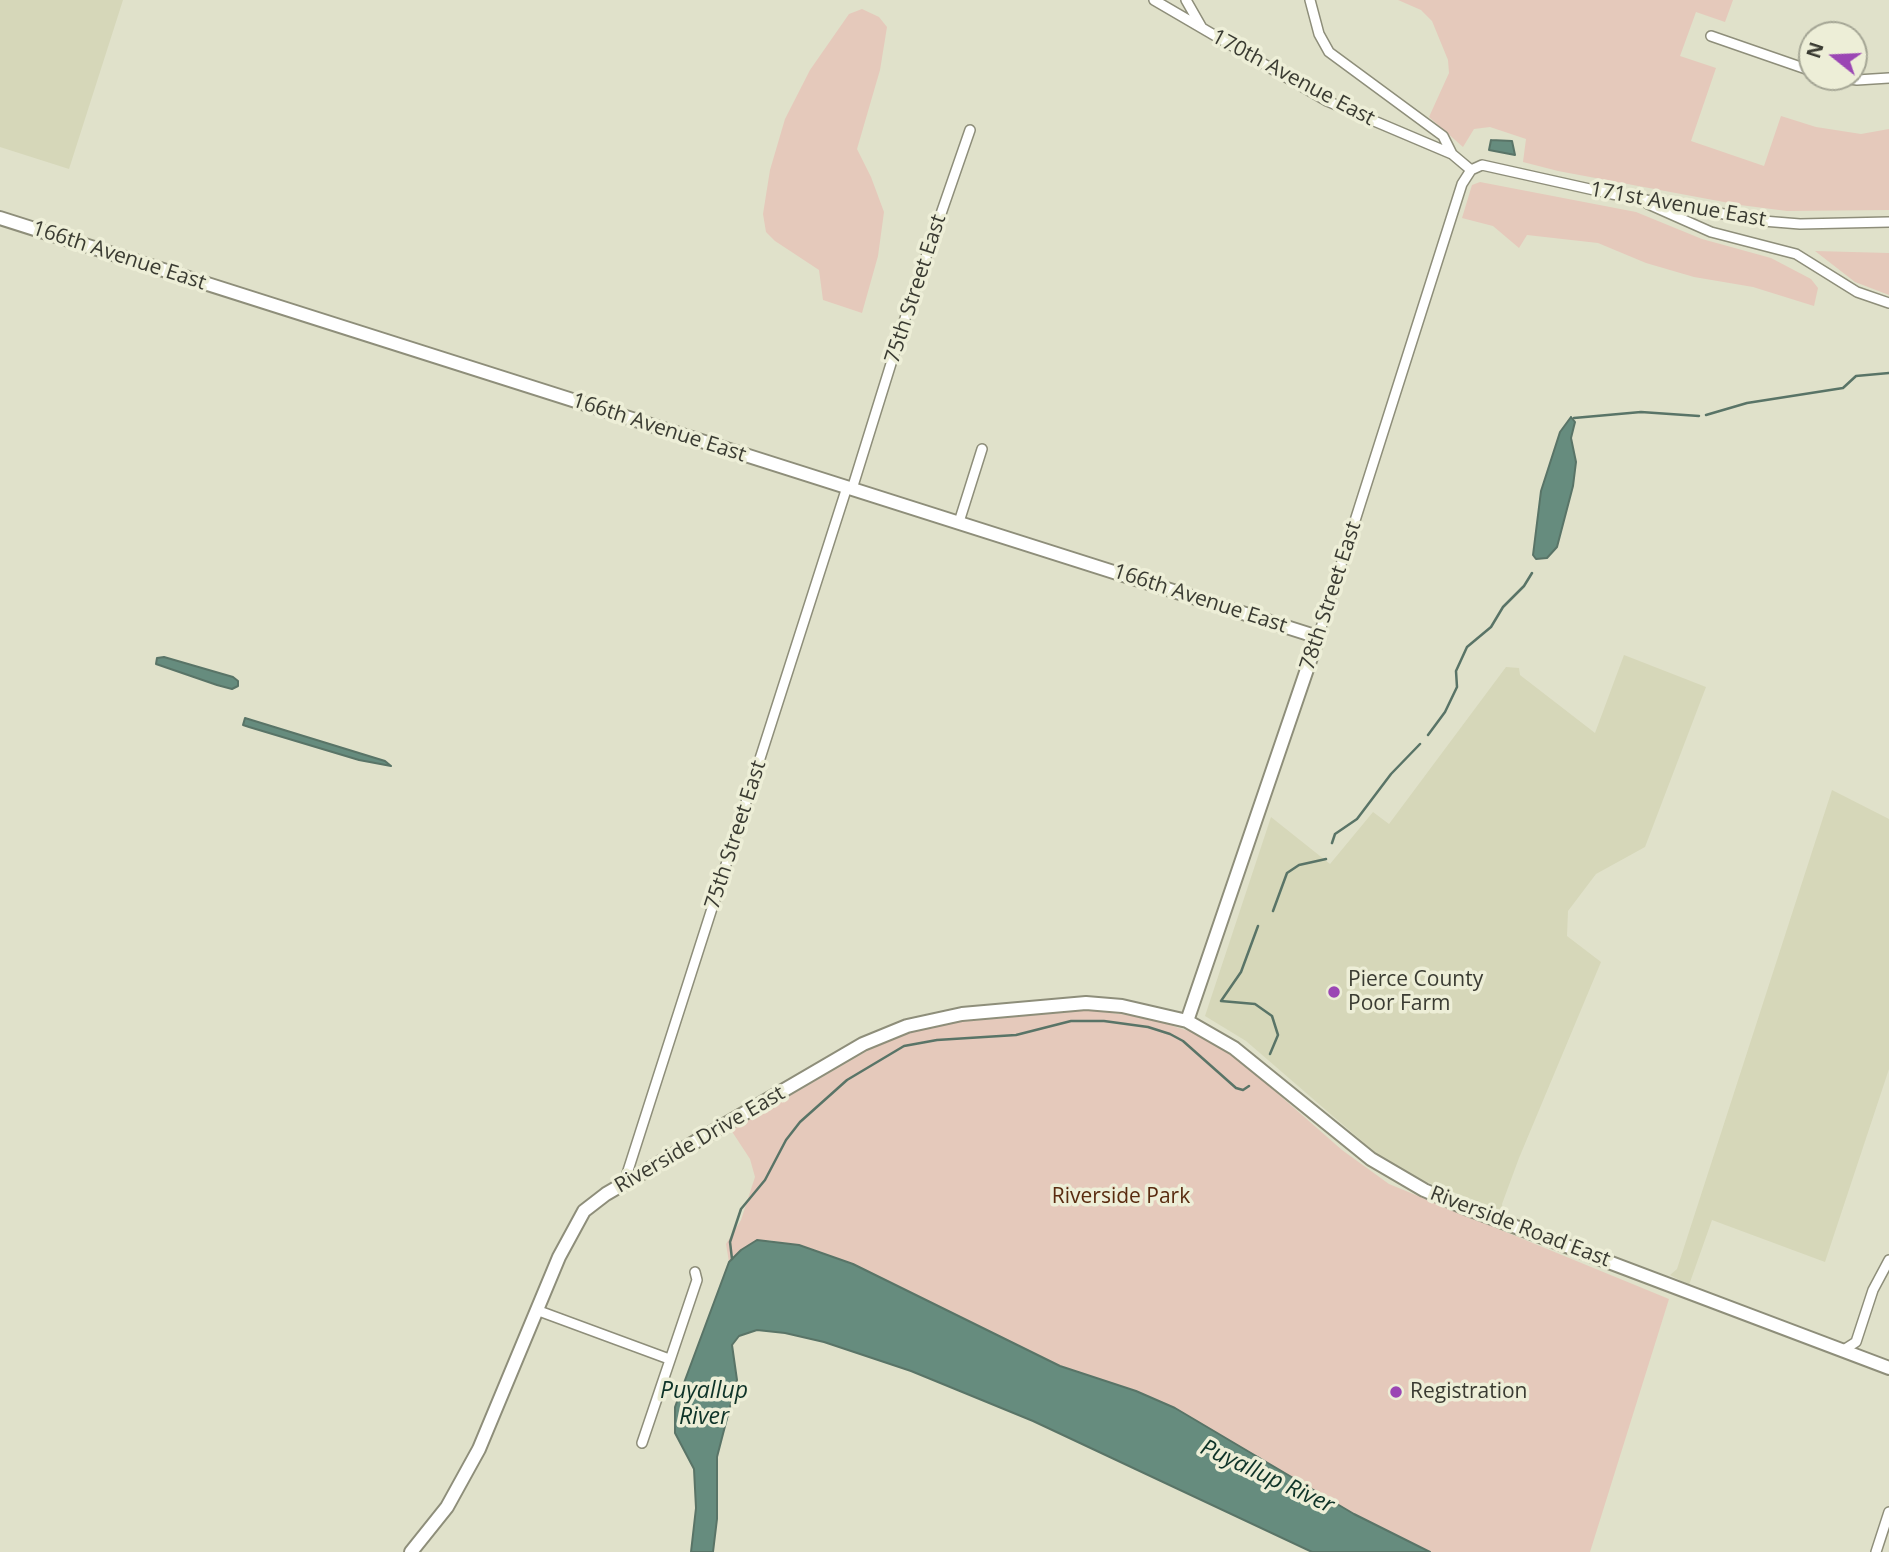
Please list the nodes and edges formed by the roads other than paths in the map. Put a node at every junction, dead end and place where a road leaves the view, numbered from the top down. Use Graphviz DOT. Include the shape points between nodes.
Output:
graph roads {
  1 [pos="1154,0"];
  2 [pos="1186,0"];
  3 [pos="1310,0"];
  4 [pos="1203,29"];
  5 [pos="1711,36"];
  6 [pos="1798,66"];
  7 [pos="1889,78"];
  8 [pos="1868,80"];
  9 [pos="970,130"];
  10 [pos="1452,154"];
  11 [pos="1471,170"];
  12 [pos="1640,200"];
  13 [pos="0,218"];
  14 [pos="1889,222"];
  15 [pos="1889,303"];
  16 [pos="982,449"];
  17 [pos="849,488"];
  18 [pos="959,522"];
  19 [pos="1318,637"];
  20 [pos="1187,1021"];
  21 [pos="624,1184"];
  22 [pos="1889,1260"];
  23 [pos="695,1272"];
  24 [pos="538,1311"];
  25 [pos="1842,1351"];
  26 [pos="669,1359"];
  27 [pos="1889,1368"];
  28 [pos="642,1443"];
  29 [pos="1889,1512"];
  30 [pos="1884,1541"];
  31 [pos="411,1552"];
  32 [pos="1876,1552"];
  1 -- 4 [label="street, 170th Avenue East"];
  2 -- 4 [label="street"];
  3 -- 10 [label="street" via="1329,52 1443,136"];
  4 -- 10 [label="street, 170th Avenue East" via="1347,111"];
  5 -- 6 [label="street"];
  7 -- 8 [label="street"];
  9 -- 17 [label="street, 75th Street East"];
  10 -- 11 [label="street, 170th Avenue East"];
  11 -- 12 [label="street, 171st Avenue East" via="1482,164"];
  11 -- 19 [label="street, 78th Street East" via="1462,184"];
  12 -- 14 [label="street, 171st Avenue East" via="1763,221"];
  12 -- 15 [label="street" via="1711,232 1796,254 1857,292"];
  13 -- 17 [label="street, 166th Avenue East"];
  16 -- 18 [label="street"];
  17 -- 18 [label="street, 166th Avenue East"];
  17 -- 21 [label="street, 75th Street East"];
  18 -- 19 [label="street, 166th Avenue East"];
  19 -- 20 [label="street, 78th Street East"];
  20 -- 21 [label="street, Riverside Drive East" via="1086,1003 962,1014 907,1026 863,1044"];
  20 -- 25 [label="street, Riverside Road East" via="1234,1048 1305,1101 1371,1159 1413,1184"];
  21 -- 24 [label="street, Riverside Drive East" via="579,1218"];
  22 -- 25 [label="street" via="1873,1290 1856,1342"];
  23 -- 26 [label="street" via="697,1280"];
  24 -- 26 [label="street"];
  24 -- 31 [label="street, Riverside Drive East" via="479,1450 446,1507"];
  25 -- 27 [label="street, Riverside Road East"];
  26 -- 28 [label="street"];
  29 -- 30 [label="street"];
  30 -- 32 [label="street"];
}
